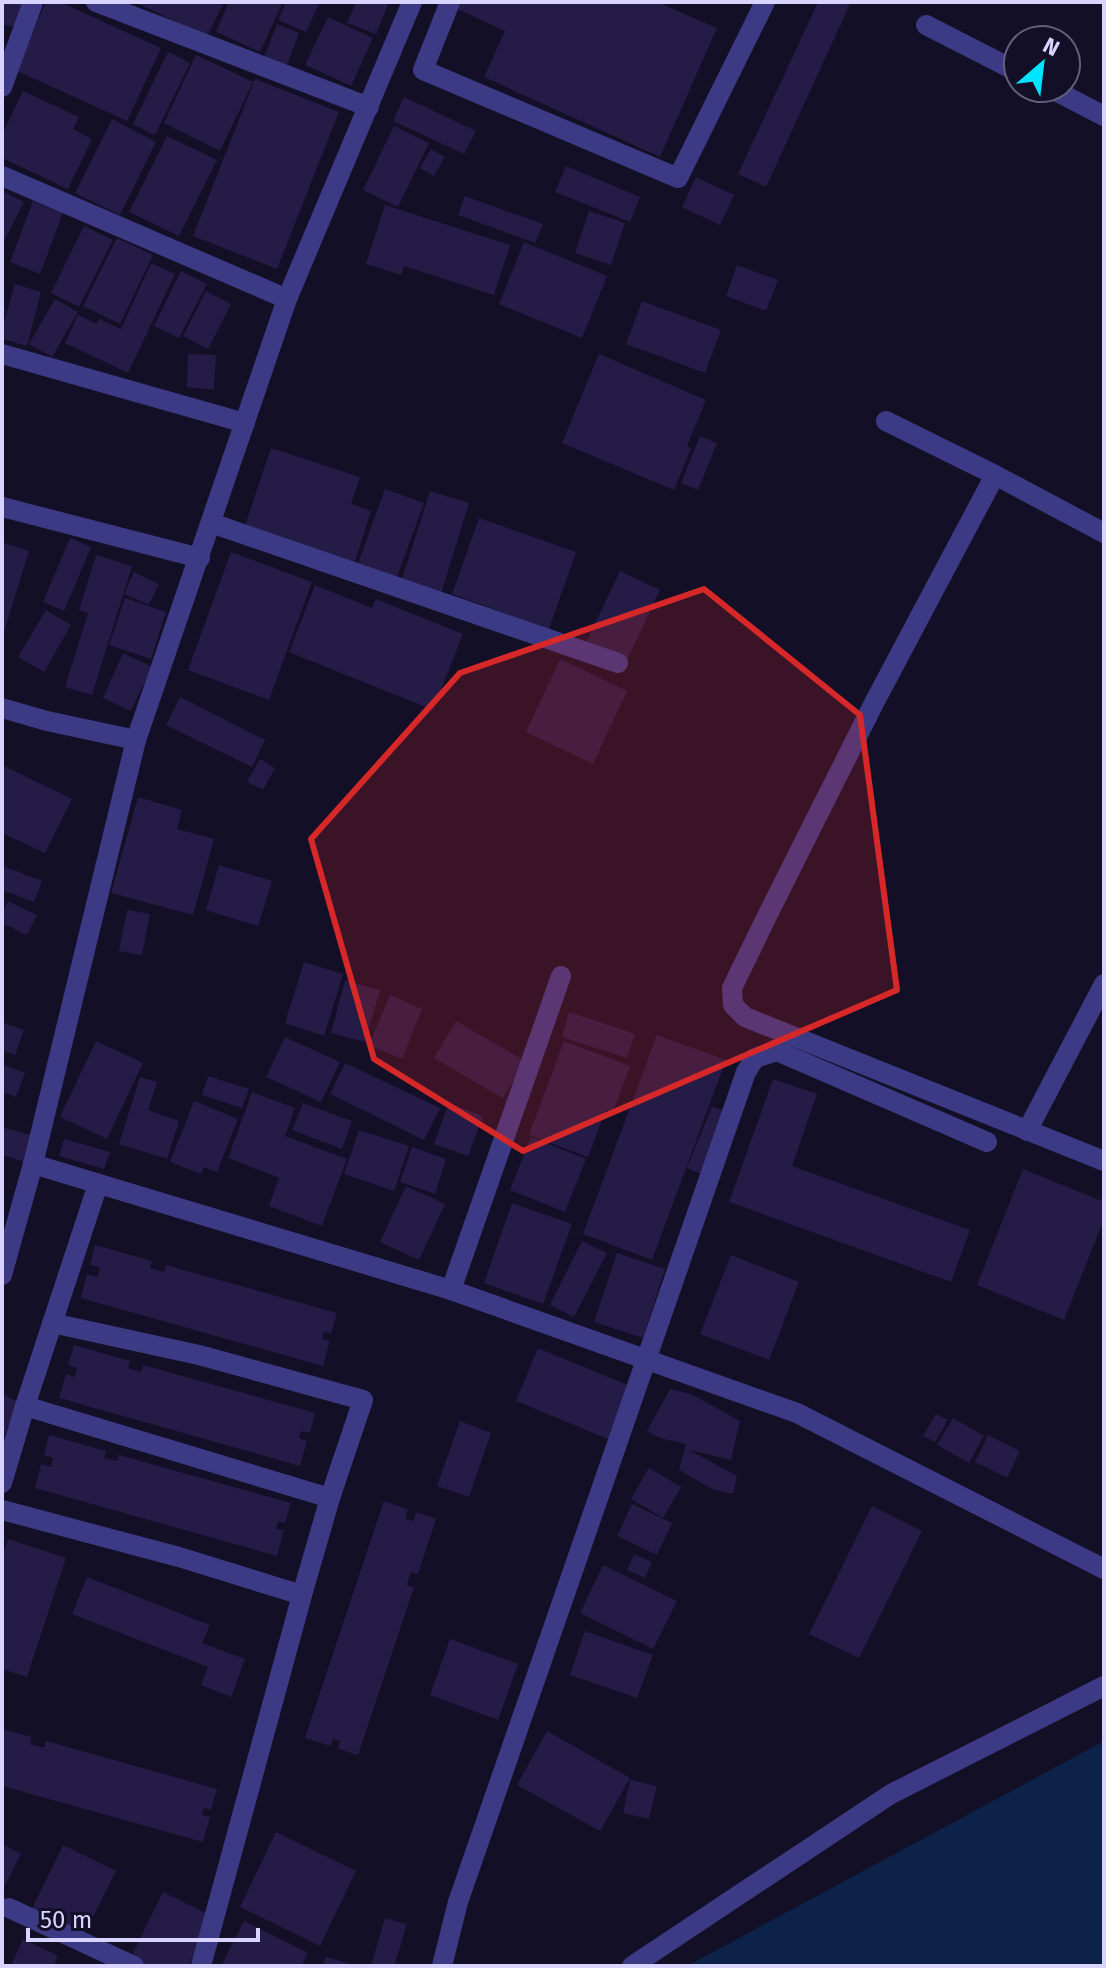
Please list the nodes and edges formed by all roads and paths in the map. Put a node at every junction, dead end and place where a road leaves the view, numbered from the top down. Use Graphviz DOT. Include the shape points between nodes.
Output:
graph roads {
  1 [pos="33,2"];
  2 [pos="96,2"];
  3 [pos="412,2"];
  4 [pos="450,2"];
  5 [pos="765,2"];
  6 [pos="926,25"];
  7 [pos="1002,64"];
  8 [pos="2,87"];
  9 [pos="1081,104"];
  10 [pos="369,107"];
  11 [pos="1104,116"];
  12 [pos="2,176"];
  13 [pos="287,299"];
  14 [pos="2,354"];
  15 [pos="886,421"];
  16 [pos="245,423"];
  17 [pos="995,475"];
  18 [pos="2,507"];
  19 [pos="211,523"];
  20 [pos="1104,533"];
  21 [pos="200,558"];
  22 [pos="618,663"];
  23 [pos="2,708"];
  24 [pos="136,740"];
  25 [pos="561,976"];
  26 [pos="1104,984"];
  27 [pos="1027,1131"];
  28 [pos="987,1142"];
  29 [pos="1104,1161"];
  30 [pos="33,1164"];
  31 [pos="98,1184"];
  32 [pos="2,1275"];
  33 [pos="451,1290"];
  34 [pos="52,1323"];
  35 [pos="646,1359"];
  36 [pos="25,1406"];
  37 [pos="2,1483"];
  38 [pos="330,1498"];
  39 [pos="2,1510"];
  40 [pos="1104,1569"];
  41 [pos="302,1595"];
  42 [pos="1104,1686"];
  43 [pos="9,1908"];
  44 [pos="134,1966"];
  45 [pos="201,1966"];
  46 [pos="442,1966"];
  47 [pos="632,1966"];
  1 -- 8 [label="street"];
  2 -- 10 [label="street"];
  3 -- 10 [label="street"];
  4 -- 5 [label="street" via="423,70 678,178"];
  6 -- 7 [label="street"];
  9 -- 11 [label="street"];
  10 -- 13 [label="street"];
  12 -- 13 [label="street"];
  13 -- 16 [label="street"];
  14 -- 16 [label="street"];
  15 -- 17 [label="street"];
  16 -- 19 [label="street"];
  17 -- 20 [label="street"];
  17 -- 27 [label="street" via="732,988 733,1005 745,1017"];
  18 -- 21 [label="street"];
  19 -- 21 [label="street"];
  19 -- 22 [label="street"];
  21 -- 24 [label="street"];
  23 -- 24 [label="street"];
  24 -- 30 [label="street"];
  25 -- 33 [label="street"];
  26 -- 27 [label="street"];
  27 -- 29 [label="street"];
  28 -- 35 [label="street" via="777,1051 755,1058"];
  30 -- 31 [label="street"];
  30 -- 32 [label="street"];
  31 -- 33 [label="street"];
  31 -- 34 [label="street"];
  33 -- 35 [label="street"];
  34 -- 36 [label="street"];
  34 -- 38 [label="street" via="199,1355 363,1400"];
  35 -- 40 [label="street" via="797,1413"];
  35 -- 46 [label="street" via="458,1902"];
  36 -- 37 [label="street"];
  36 -- 38 [label="street"];
  38 -- 41 [label="street"];
  39 -- 41 [label="street"];
  41 -- 45 [label="street"];
  42 -- 47 [label="street" via="891,1794"];
  43 -- 44 [label="street"];
}
